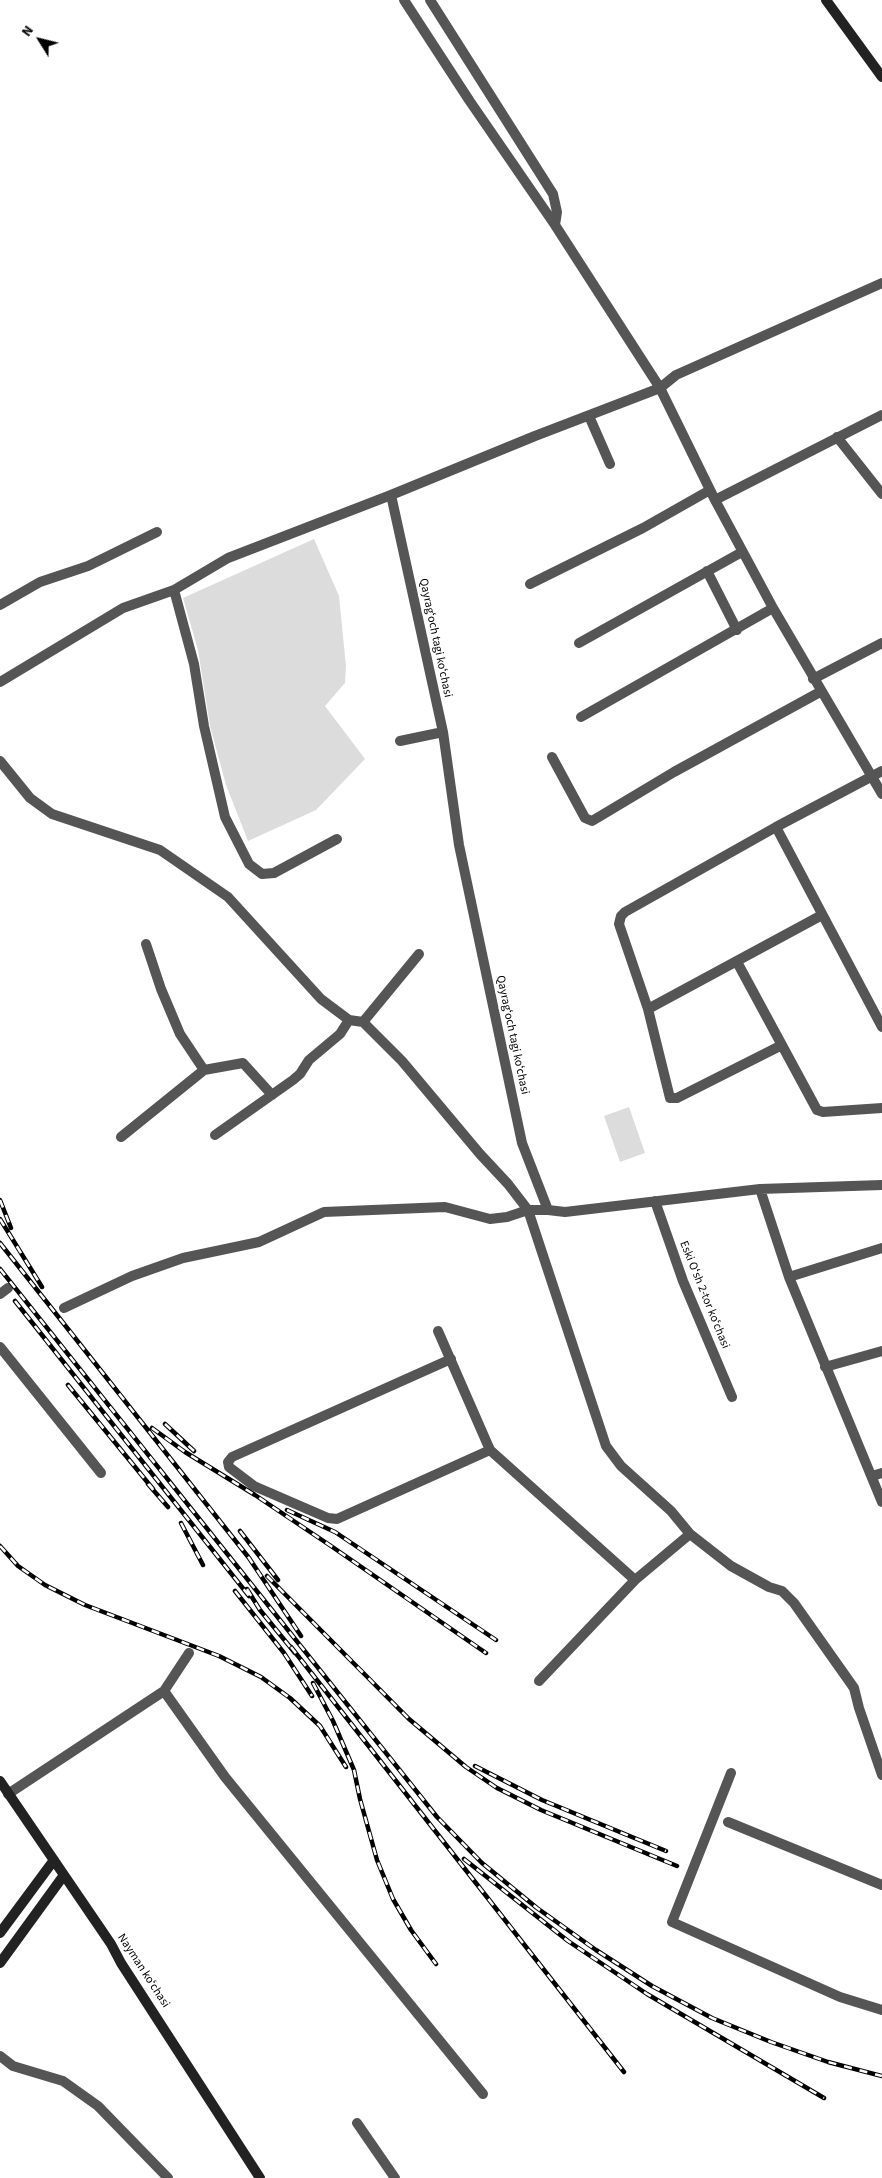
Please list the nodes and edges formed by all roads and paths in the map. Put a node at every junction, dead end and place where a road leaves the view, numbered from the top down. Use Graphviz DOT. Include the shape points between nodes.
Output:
graph roads {
  1 [pos="404,0"];
  2 [pos="430,0"];
  3 [pos="826,0"];
  4 [pos="882,77"];
  5 [pos="555,225"];
  6 [pos="882,283"];
  7 [pos="660,388"];
  8 [pos="882,415"];
  9 [pos="590,416"];
  10 [pos="837,437"];
  11 [pos="610,464"];
  12 [pos="710,490"];
  13 [pos="882,494"];
  14 [pos="391,495"];
  15 [pos="715,500"];
  16 [pos="157,532"];
  17 [pos="742,552"];
  18 [pos="707,571"];
  19 [pos="530,584"];
  20 [pos="174,590"];
  21 [pos="0,605"];
  22 [pos="773,608"];
  23 [pos="737,630"];
  24 [pos="579,643"];
  25 [pos="882,643"];
  26 [pos="813,679"];
  27 [pos="0,682"];
  28 [pos="820,692"];
  29 [pos="581,717"];
  30 [pos="443,732"];
  31 [pos="400,741"];
  32 [pos="552,757"];
  33 [pos="0,761"];
  34 [pos="882,771"];
  35 [pos="872,777"];
  36 [pos="882,794"];
  37 [pos="776,827"];
  38 [pos="337,838"];
  39 [pos="822,915"];
  40 [pos="146,944"];
  41 [pos="419,954"];
  42 [pos="737,962"];
  43 [pos="648,1009"];
  44 [pos="349,1020"];
  45 [pos="363,1022"];
  46 [pos="882,1027"];
  47 [pos="782,1045"];
  48 [pos="204,1070"];
  49 [pos="272,1095"];
  50 [pos="882,1108"];
  51 [pos="215,1135"];
  52 [pos="121,1137"];
  53 [pos="882,1185"];
  54 [pos="760,1189"];
  55 [pos="655,1201"];
  56 [pos="528,1210"];
  57 [pos="548,1210"];
  58 [pos="882,1248"];
  59 [pos="789,1277"];
  60 [pos="64,1308"];
  61 [pos="438,1331"];
  62 [pos="0,1347"];
  63 [pos="882,1351"];
  64 [pos="451,1359"];
  65 [pos="825,1367"];
  66 [pos="732,1397"];
  67 [pos="490,1450"];
  68 [pos="101,1473"];
  69 [pos="877,1475"];
  70 [pos="882,1502"];
  71 [pos="690,1534"];
  72 [pos="635,1580"];
  73 [pos="190,1653"];
  74 [pos="539,1681"];
  75 [pos="164,1691"];
  76 [pos="731,1773"];
  77 [pos="882,1775"];
  78 [pos="0,1781"];
  79 [pos="8,1794"];
  80 [pos="728,1822"];
  81 [pos="54,1860"];
  82 [pos="64,1875"];
  83 [pos="882,1885"];
  84 [pos="0,1933"];
  85 [pos="0,1963"];
  86 [pos="882,2010"];
  87 [pos="0,2056"];
  88 [pos="483,2094"];
  89 [pos="357,2123"];
  90 [pos="168,2178"];
  91 [pos="260,2178"];
  92 [pos="395,2178"];
  1 -- 5 [label="street"];
  2 -- 5 [label="street" via="553,194 557,212"];
  3 -- 4 [label="main road"];
  5 -- 7 [label="street"];
  6 -- 7 [label="street" via="676,375"];
  7 -- 9 [label="street"];
  7 -- 12 [label="street"];
  8 -- 10 [label="street"];
  9 -- 11 [label="street"];
  9 -- 14 [label="street"];
  10 -- 13 [label="street"];
  10 -- 15 [label="street"];
  12 -- 15 [label="street"];
  12 -- 19 [label="street" via="643,528"];
  14 -- 20 [label="street" via="228,558"];
  14 -- 30 [label="street, Qayragʻoch tagi koʻchasi"];
  15 -- 17 [label="street"];
  16 -- 21 [label="street" via="88,566 40,582"];
  17 -- 18 [label="street"];
  17 -- 22 [label="street"];
  18 -- 23 [label="street"];
  18 -- 24 [label="street"];
  20 -- 27 [label="street" via="123,608"];
  20 -- 38 [label="street" via="194,664 204,726 225,817 249,864 262,874 274,873"];
  22 -- 23 [label="street"];
  22 -- 26 [label="street"];
  23 -- 29 [label="street"];
  25 -- 26 [label="street"];
  26 -- 28 [label="street"];
  28 -- 32 [label="street" via="592,820 585,818"];
  28 -- 35 [label="street"];
  30 -- 31 [label="street"];
  30 -- 57 [label="street, Qayragʻoch tagi koʻchasi" via="459,845 522,1143"];
  33 -- 44 [label="street" via="30,798 52,814 160,850 228,897 321,999"];
  34 -- 35 [label="street"];
  35 -- 36 [label="street"];
  35 -- 37 [label="street"];
  37 -- 39 [label="street"];
  37 -- 43 [label="street" via="621,916 619,924"];
  39 -- 42 [label="street"];
  39 -- 46 [label="street"];
  40 -- 48 [label="street" via="180,1034"];
  41 -- 45 [label="street"];
  42 -- 43 [label="street"];
  42 -- 47 [label="street"];
  43 -- 47 [label="street" via="670,1098 677,1098"];
  44 -- 45 [label="street"];
  44 -- 49 [label="street" via="340,1034 309,1060 300,1074"];
  45 -- 56 [label="street" via="402,1061"];
  47 -- 50 [label="street" via="817,1110"];
  48 -- 49 [label="street" via="243,1063"];
  48 -- 52 [label="street"];
  49 -- 51 [label="street"];
  53 -- 54 [label="street"];
  54 -- 55 [label="street"];
  54 -- 59 [label="street"];
  55 -- 57 [label="street" via="565,1212"];
  55 -- 66 [label="street, Eski Oʻsh 2-tor koʻchasi" via="682,1281"];
  56 -- 57 [label="street"];
  56 -- 60 [label="street" via="490,1219 445,1207 324,1212 260,1242 183,1258 132,1276"];
  56 -- 71 [label="street" via="606,1446 621,1466 671,1511"];
  58 -- 59 [label="street"];
  59 -- 65 [label="street"];
  61 -- 64 [label="street"];
  62 -- 68 [label="street"];
  63 -- 65 [label="street"];
  64 -- 67 [label="street"];
  64 -- 67 [label="street" via="232,1457 229,1467 254,1486 337,1519"];
  65 -- 69 [label="street"];
  67 -- 72 [label="street"];
  69 -- 70 [label="street"];
  71 -- 72 [label="street"];
  71 -- 77 [label="street" via="731,1566 782,1592 794,1603 854,1688"];
  72 -- 74 [label="street"];
  73 -- 75 [label="street"];
  75 -- 79 [label="street"];
  75 -- 88 [label="street" via="225,1777"];
  76 -- 86 [label="street" via="672,1922 840,1996"];
  78 -- 79 [label="main road, Nayman koʻchasi"];
  79 -- 81 [label="main road, Nayman koʻchasi"];
  80 -- 83 [label="street"];
  81 -- 82 [label="main road, Nayman koʻchasi"];
  81 -- 84 [label="main road"];
  82 -- 85 [label="main road"];
  82 -- 91 [label="main road, Nayman koʻchasi"];
  87 -- 90 [label="street" via="13,2066 63,2081 98,2106"];
  89 -- 92 [label="street"];
}
